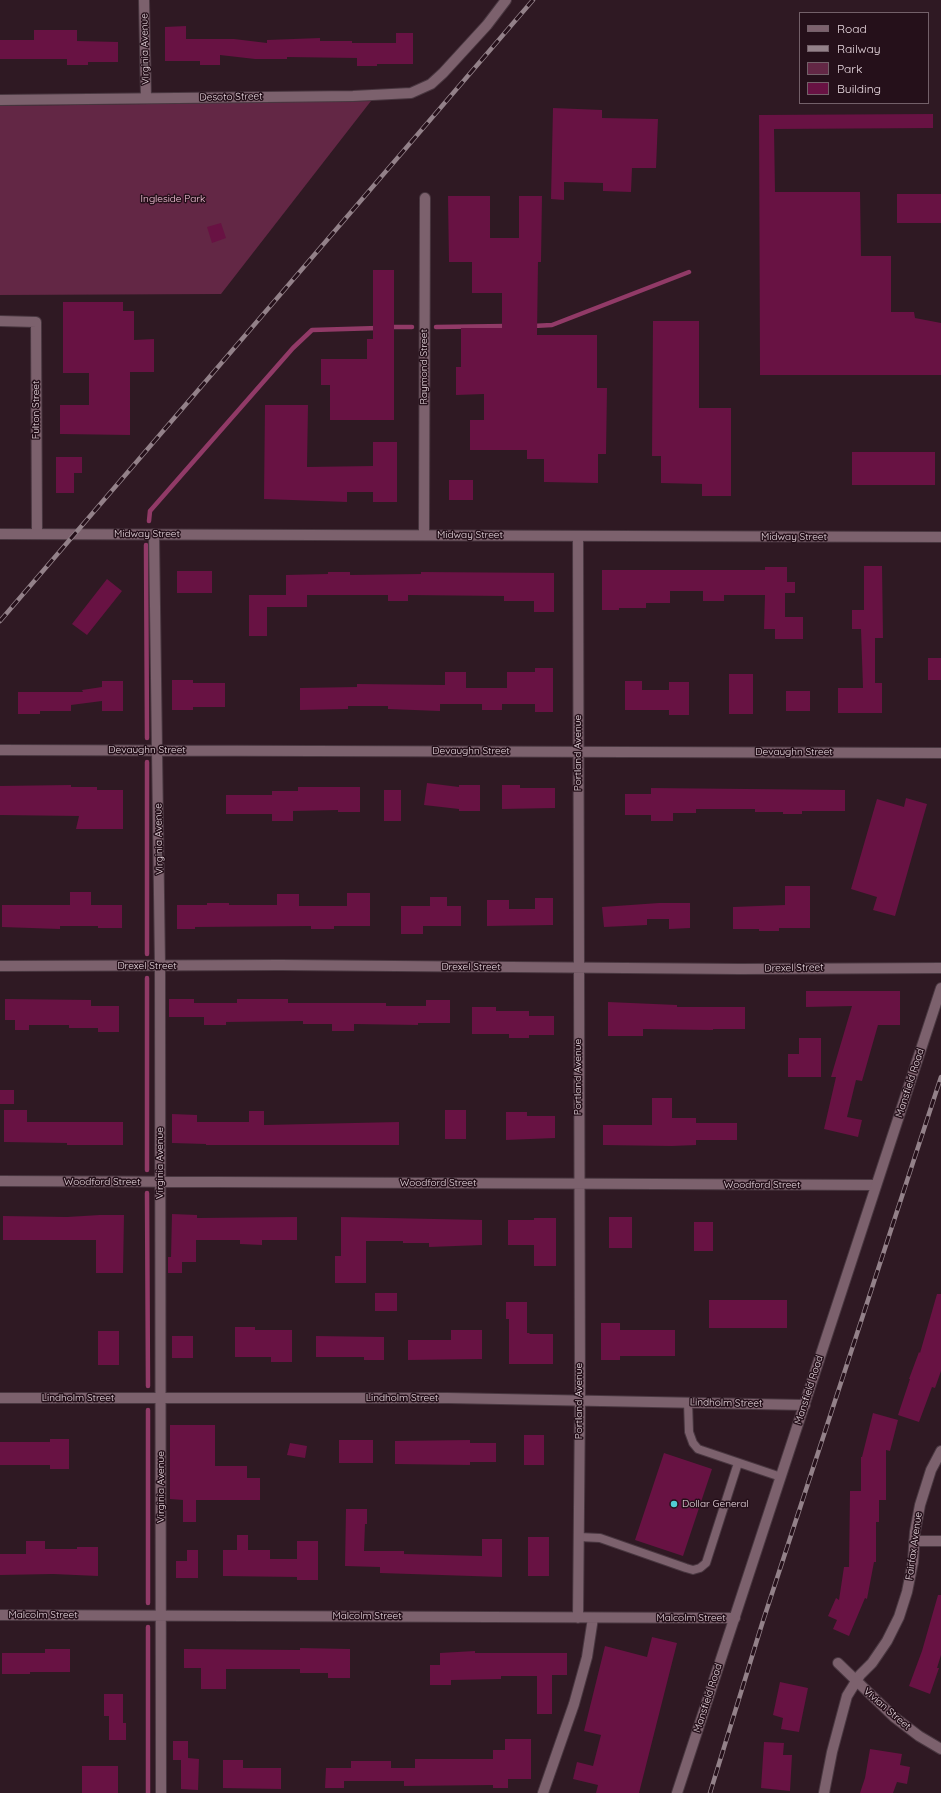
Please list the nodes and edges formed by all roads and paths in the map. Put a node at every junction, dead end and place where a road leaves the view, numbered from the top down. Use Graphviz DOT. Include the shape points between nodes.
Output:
graph roads {
  1 [pos="144,0"];
  2 [pos="506,0"];
  3 [pos="146,98"];
  4 [pos="0,100"];
  5 [pos="425,198"];
  6 [pos="0,321"];
  7 [pos="0,534"];
  8 [pos="37,534"];
  9 [pos="154,534"];
  10 [pos="424,535"];
  11 [pos="578,536"];
  12 [pos="941,537"];
  13 [pos="0,750"];
  14 [pos="158,750"];
  15 [pos="578,752"];
  16 [pos="941,753"];
  17 [pos="0,966"];
  18 [pos="160,966"];
  19 [pos="579,968"];
  20 [pos="941,968"];
  21 [pos="941,988"];
  22 [pos="0,1181"];
  23 [pos="160,1182"];
  24 [pos="579,1184"];
  25 [pos="876,1185"];
  26 [pos="0,1398"];
  27 [pos="161,1398"];
  28 [pos="580,1400"];
  29 [pos="688,1402"];
  30 [pos="804,1405"];
  31 [pos="941,1451"];
  32 [pos="738,1463"];
  33 [pos="781,1477"];
  34 [pos="579,1537"];
  35 [pos="914,1541"];
  36 [pos="941,1541"];
  37 [pos="0,1615"];
  38 [pos="161,1615"];
  39 [pos="578,1618"];
  40 [pos="593,1618"];
  41 [pos="735,1618"];
  42 [pos="838,1663"];
  43 [pos="856,1681"];
  44 [pos="941,1749"];
  45 [pos="161,1793"];
  46 [pos="543,1793"];
  47 [pos="677,1793"];
  48 [pos="824,1793"];
  1 -- 3 [label="street, Virginia Avenue"];
  2 -- 3 [label="street, Desoto Street" via="452,64 431,84 411,93"];
  3 -- 4 [label="street, Desoto Street"];
  5 -- 10 [label="street, Raymond Street"];
  6 -- 8 [label="street, Fulton Street" via="36,322"];
  7 -- 8 [label="street, Midway Street"];
  8 -- 9 [label="street, Midway Street"];
  9 -- 10 [label="street, Midway Street"];
  9 -- 14 [label="street, Virginia Avenue"];
  10 -- 11 [label="street, Midway Street"];
  11 -- 12 [label="street, Midway Street"];
  11 -- 15 [label="street, Portland Avenue"];
  13 -- 14 [label="street, Devaughn Street"];
  14 -- 15 [label="street, Devaughn Street"];
  14 -- 18 [label="street, Virginia Avenue"];
  15 -- 16 [label="street, Devaughn Street"];
  15 -- 19 [label="street, Portland Avenue"];
  17 -- 18 [label="street, Drexel Street"];
  18 -- 19 [label="street, Drexel Street"];
  18 -- 23 [label="street, Virginia Avenue"];
  19 -- 20 [label="street, Drexel Street"];
  19 -- 24 [label="street, Portland Avenue"];
  21 -- 25 [label="street, Mansfield Road"];
  22 -- 23 [label="street, Woodford Street"];
  23 -- 24 [label="street, Woodford Street"];
  23 -- 27 [label="street, Virginia Avenue"];
  24 -- 25 [label="street, Woodford Street"];
  24 -- 28 [label="street, Portland Avenue"];
  25 -- 30 [label="street, Mansfield Road"];
  26 -- 27 [label="street, Lindholm Street"];
  27 -- 28 [label="street, Lindholm Street"];
  27 -- 38 [label="street, Virginia Avenue"];
  28 -- 29 [label="street, Lindholm Street"];
  28 -- 34 [label="street, Portland Avenue"];
  29 -- 30 [label="street, Lindholm Street"];
  29 -- 32 [label="lane" via="689,1432 693,1443 698,1449"];
  30 -- 33 [label="street, Mansfield Road"];
  31 -- 35 [label="street, Fairfax Avenue" via="925,1487"];
  32 -- 33 [label="lane"];
  32 -- 34 [label="lane" via="706,1563 700,1568 686,1568 600,1538"];
  33 -- 41 [label="street, Mansfield Road"];
  34 -- 39 [label="street, Portland Avenue"];
  35 -- 36 [label="street"];
  35 -- 43 [label="street, Fairfax Avenue" via="909,1585 899,1617 887,1641"];
  37 -- 38 [label="street, Malcolm Street"];
  38 -- 39 [label="street, Malcolm Street"];
  38 -- 45 [label="street, Virginia Avenue"];
  39 -- 40 [label="street, Malcolm Street"];
  40 -- 41 [label="street, Malcolm Street"];
  40 -- 46 [label="street" via="588,1657"];
  41 -- 47 [label="street, Mansfield Road"];
  42 -- 43 [label="street, Vivian Street"];
  43 -- 44 [label="street, Vivian Street" via="894,1717"];
  43 -- 48 [label="street, Fairfax Avenue" via="847,1696 842,1713"];
}
